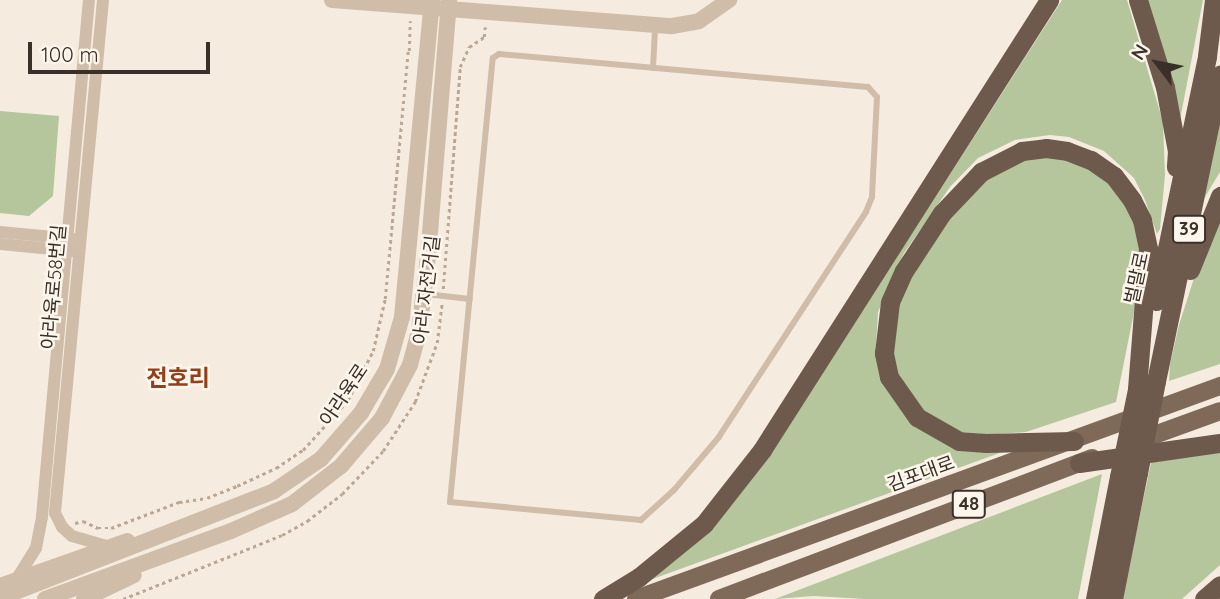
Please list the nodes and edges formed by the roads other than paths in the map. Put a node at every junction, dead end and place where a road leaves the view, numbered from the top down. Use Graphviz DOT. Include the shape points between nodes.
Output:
graph roads {
  1 [pos="89,0"];
  2 [pos="103,0"];
  3 [pos="332,0"];
  4 [pos="729,0"];
  5 [pos="739,0"];
  6 [pos="1051,0"];
  7 [pos="1138,0"];
  8 [pos="1214,0"];
  9 [pos="440,5"];
  10 [pos="656,33"];
  11 [pos="653,68"];
  12 [pos="1220,75"];
  13 [pos="1220,196"];
  14 [pos="1174,213"];
  15 [pos="0,232"];
  16 [pos="0,244"];
  17 [pos="73,245"];
  18 [pos="424,294"];
  19 [pos="470,299"];
  20 [pos="1169,320"];
  21 [pos="1220,386"];
  22 [pos="1137,389"];
  23 [pos="1220,411"];
  24 [pos="1074,441"];
  25 [pos="1220,443"];
  26 [pos="1079,463"];
  27 [pos="1129,475"];
  28 [pos="174,530"];
  29 [pos="107,546"];
  30 [pos="178,550"];
  31 [pos="16,580"];
  32 [pos="1220,585"];
  33 [pos="0,586"];
  34 [pos="0,598"];
  35 [pos="45,599"];
  36 [pos="84,599"];
  37 [pos="603,599"];
  38 [pos="636,599"];
  39 [pos="719,599"];
  40 [pos="1094,599"];
  41 [pos="1113,599"];
  42 [pos="1204,599"];
  1 -- 17 [label="street"];
  2 -- 17 [label="street, 아라육로58번길"];
  3 -- 9 [label="street"];
  4 -- 9 [label="street" via="699,21 672,26"];
  5 -- 10 [label="street" via="720,20 699,31"];
  6 -- 37 [label="highway" via="762,450 704,524 639,577"];
  7 -- 14 [label="highway" via="1177,151"];
  8 -- 14 [label="highway, 벌말로"];
  9 -- 10 [label="street" via="486,20"];
  9 -- 18 [label="street"];
  9 -- 28 [label="street, 아라육로" via="402,317 383,378 335,445 290,482"];
  10 -- 11 [label="lane"];
  11 -- 19 [label="lane" via="494,56"];
  11 -- 19 [label="lane" via="868,87 877,97 872,197 866,212 706,454 641,520 450,502"];
  12 -- 20 [label="highway, 벌말로 / 39"];
  13 -- 20 [label="highway"];
  14 -- 22 [label="highway, 벌말로 / 39"];
  15 -- 17 [label="street"];
  16 -- 17 [label="street"];
  17 -- 29 [label="street, 아라육로58번길" via="55,513 72,536"];
  17 -- 31 [label="street" via="39,536 31,559"];
  18 -- 19 [label="lane"];
  18 -- 30 [label="street" via="410,365 382,418 358,449 292,504"];
  20 -- 27 [label="highway, 벌말로 / 39, bridge"];
  21 -- 24 [label="main road, 김포대로 / 48"];
  22 -- 24 [label="highway" via="1148,248 1132,200 1114,176 1067,151 1022,151 981,172 942,213 904,271 890,302 884,353 889,377 917,416 959,441"];
  22 -- 27 [label="highway, 벌말로 / 39, bridge"];
  23 -- 26 [label="main road, 48"];
  24 -- 38 [label="main road, 김포대로 / 48"];
  25 -- 26 [label="highway"];
  26 -- 39 [label="main road, 48"];
  27 -- 40 [label="highway, 벌말로 / 39"];
  27 -- 41 [label="highway, 벌말로 / 39"];
  28 -- 29 [label="street"];
  28 -- 34 [label="street, 아라육로"];
  29 -- 31 [label="street"];
  30 -- 35 [label="street"];
  30 -- 36 [label="street"];
  31 -- 33 [label="street"];
  32 -- 42 [label="highway"];
}
